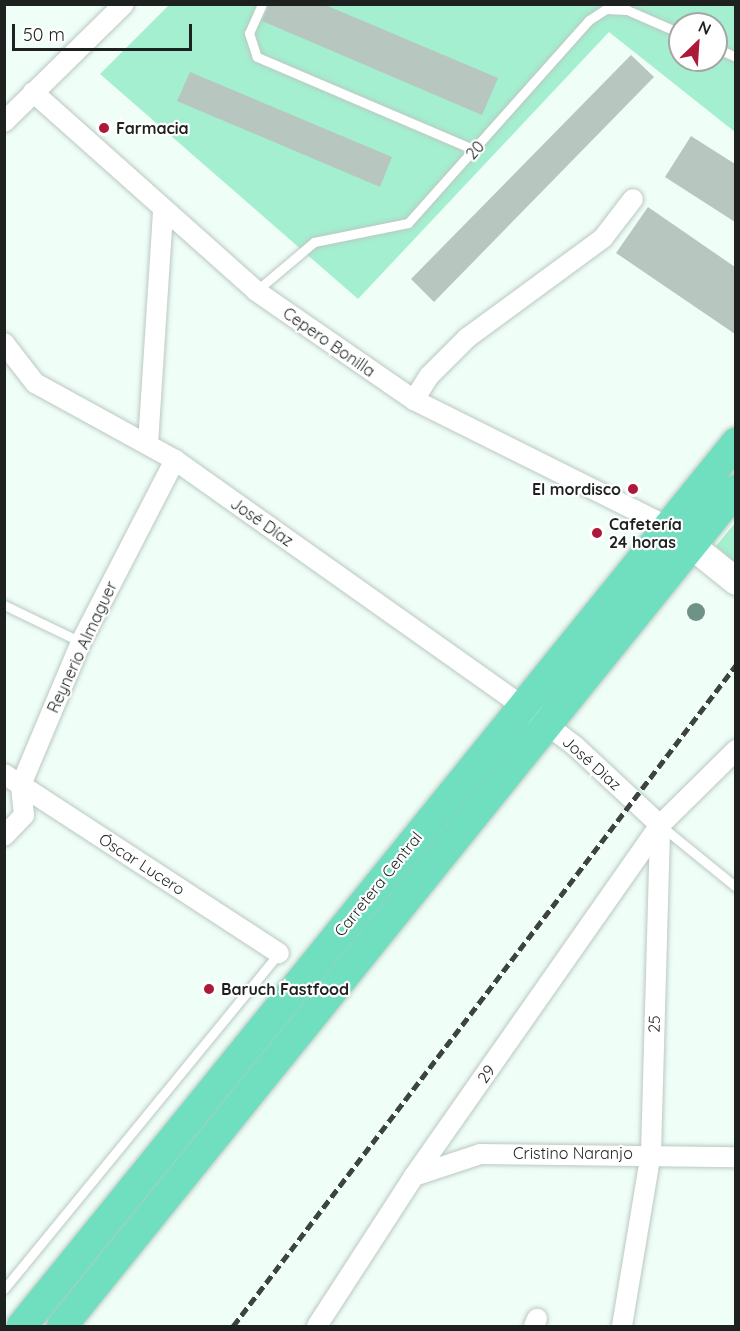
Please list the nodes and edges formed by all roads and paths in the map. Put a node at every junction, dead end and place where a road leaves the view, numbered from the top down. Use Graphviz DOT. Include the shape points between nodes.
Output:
graph roads {
  1 [pos="124,4"];
  2 [pos="262,4"];
  3 [pos="668,28"];
  4 [pos="33,92"];
  5 [pos="4,122"];
  6 [pos="475,150"];
  7 [pos="633,199"];
  8 [pos="163,210"];
  9 [pos="256,291"];
  10 [pos="4,343"];
  11 [pos="414,400"];
  12 [pos="735,443"];
  13 [pos="148,444"];
  14 [pos="175,460"];
  15 [pos="735,490"];
  16 [pos="669,527"];
  17 [pos="693,546"];
  18 [pos="735,581"];
  19 [pos="4,605"];
  20 [pos="81,642"];
  21 [pos="521,705"];
  22 [pos="545,723"];
  23 [pos="735,750"];
  24 [pos="4,774"];
  25 [pos="21,785"];
  26 [pos="660,825"];
  27 [pos="4,836"];
  28 [pos="735,887"];
  29 [pos="279,953"];
  30 [pos="651,1153"];
  31 [pos="735,1157"];
  32 [pos="414,1176"];
  33 [pos="4,1289"];
  34 [pos="22,1326"];
  35 [pos="62,1326"];
  36 [pos="317,1326"];
  37 [pos="622,1326"];
  1 -- 4 [label="street"];
  2 -- 6 [label="lane" via="249,33 257,57"];
  3 -- 6 [label="lane, 20" via="627,10 606,9 589,20"];
  4 -- 5 [label="street"];
  4 -- 8 [label="street, Cepero Bonilla"];
  6 -- 9 [label="lane, 20" via="408,223 314,242"];
  7 -- 11 [label="street" via="603,238 467,338 429,376"];
  8 -- 9 [label="street, Cepero Bonilla"];
  8 -- 13 [label="street"];
  9 -- 11 [label="street, Cepero Bonilla"];
  10 -- 13 [label="street, José Díaz" via="35,382"];
  11 -- 16 [label="street, Cepero Bonilla"];
  12 -- 16 [label="main road, Carretera Central"];
  13 -- 14 [label="street, José Díaz"];
  14 -- 20 [label="street, Reynerio Almaguer"];
  14 -- 21 [label="street, José Díaz"];
  15 -- 17 [label="main road, Carretera Central"];
  16 -- 17 [label="street"];
  16 -- 21 [label="main road, Carretera Central"];
  17 -- 18 [label="street"];
  17 -- 22 [label="main road, Carretera Central"];
  19 -- 20 [label="lane"];
  20 -- 25 [label="street, Reynerio Almaguer"];
  21 -- 22 [label="street, José Diaz"];
  21 -- 34 [label="main road, Carretera Central"];
  22 -- 26 [label="street, José Diaz"];
  22 -- 35 [label="main road, Carretera Central"];
  23 -- 26 [label="street"];
  24 -- 25 [label="street, Óscar Lucero"];
  25 -- 27 [label="street, Reynerio Almaguer" via="24,815"];
  25 -- 29 [label="street, Óscar Lucero"];
  26 -- 28 [label="lane"];
  26 -- 30 [label="street, 25"];
  26 -- 32 [label="street, 29"];
  29 -- 33 [label="lane"];
  30 -- 31 [label="street, Cristino Naranjo"];
  30 -- 32 [label="street, Cristino Naranjo" via="480,1154"];
  30 -- 37 [label="street, 25"];
  32 -- 36 [label="street, 29"];
}
